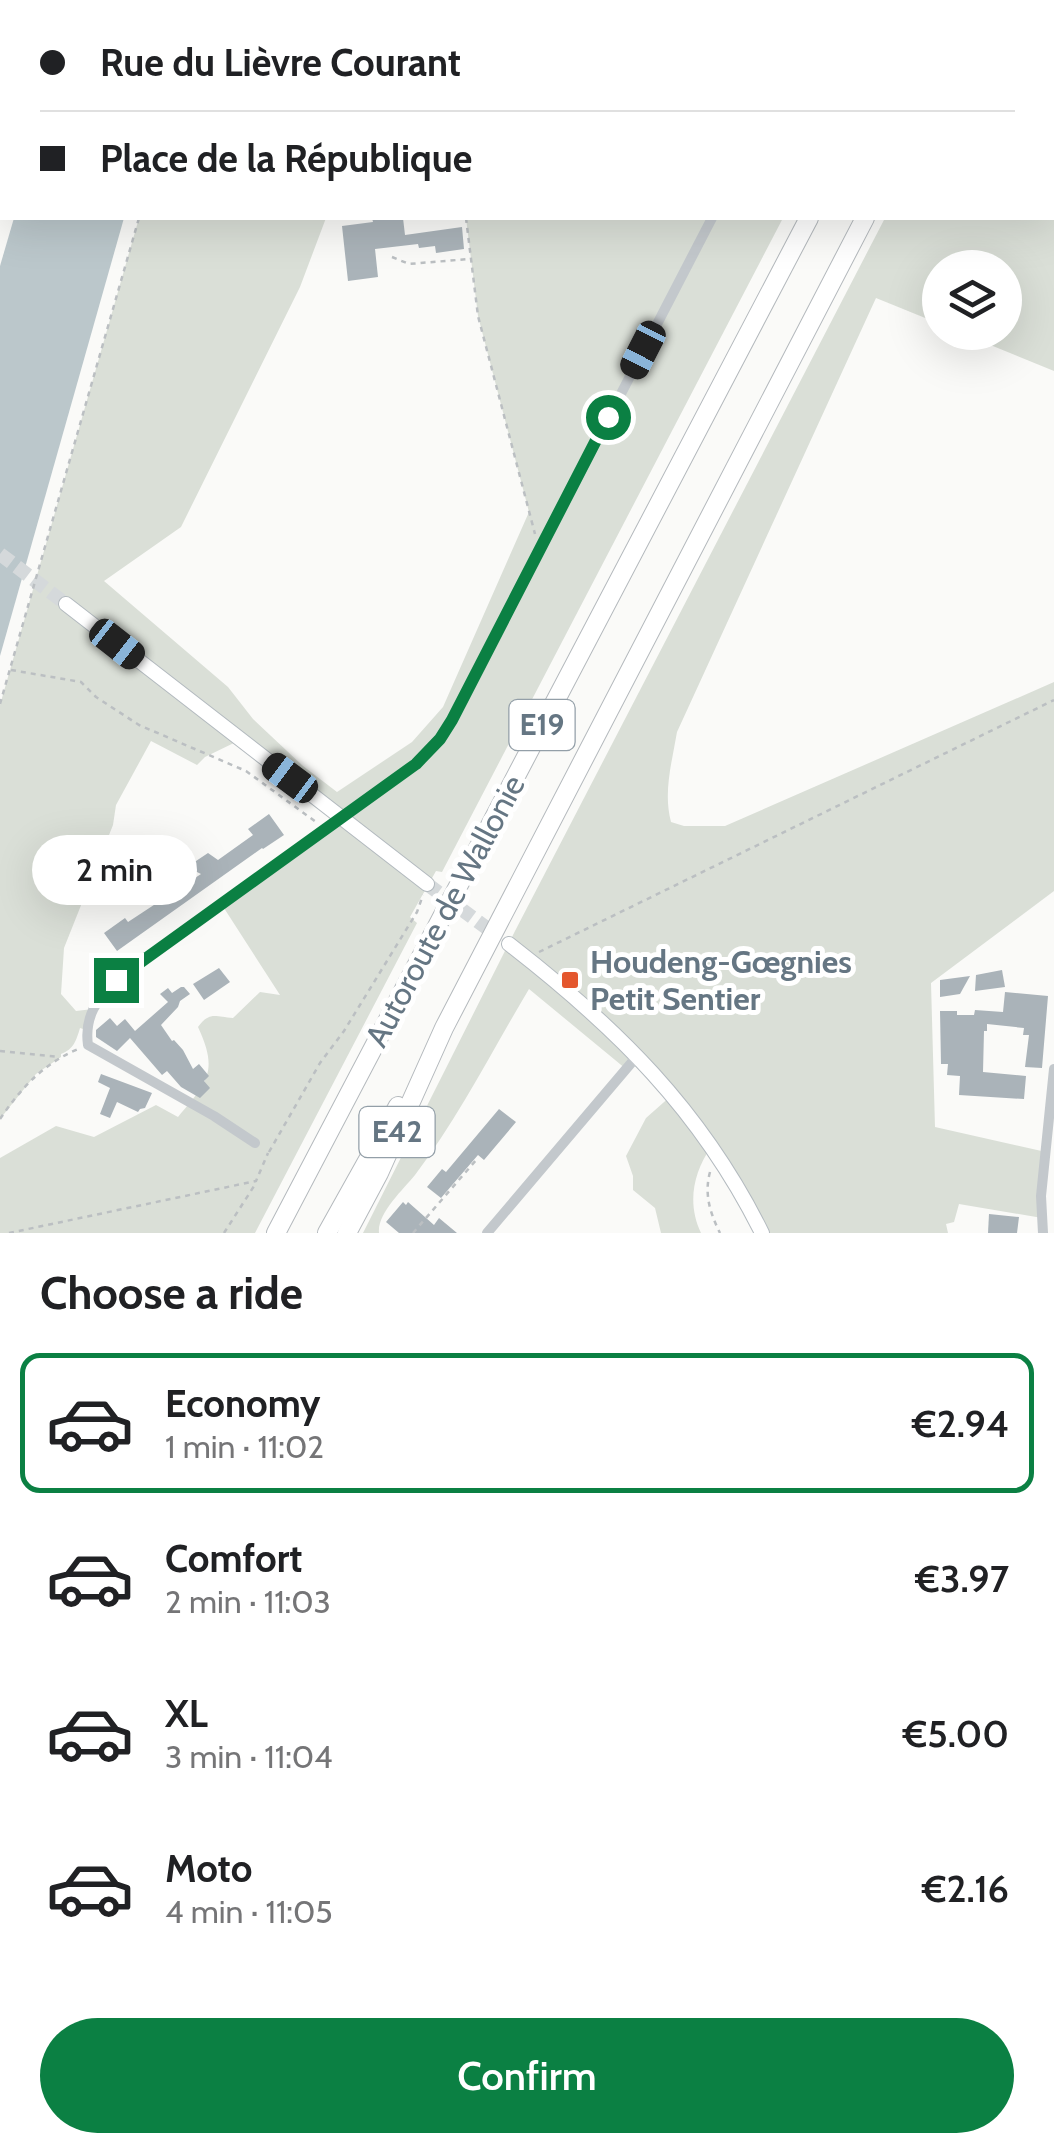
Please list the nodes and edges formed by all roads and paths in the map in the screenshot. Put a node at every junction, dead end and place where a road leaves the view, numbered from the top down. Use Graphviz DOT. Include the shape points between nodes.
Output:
graph roads {
  1 [pos="138,220"];
  2 [pos="466,220"];
  3 [pos="711,220"];
  4 [pos="808,220"];
  5 [pos="864,220"];
  6 [pos="392,257"];
  7 [pos="471,262"];
  8 [pos="539,550"];
  9 [pos="66,604"];
  10 [pos="10,670"];
  11 [pos="1054,700"];
  12 [pos="0,704"];
  13 [pos="340,817"];
  14 [pos="324,829"];
  15 [pos="427,884"];
  16 [pos="509,944"];
  17 [pos="527,958"];
  18 [pos="444,1028"];
  19 [pos="88,1045"];
  20 [pos="0,1051"];
  21 [pos="638,1055"];
  22 [pos="61,1057"];
  23 [pos="1054,1069"];
  24 [pos="0,1119"];
  25 [pos="255,1142"];
  26 [pos="476,1159"];
  27 [pos="720,1159"];
  28 [pos="256,1181"];
  29 [pos="20,1232"];
  30 [pos="9,1233"];
  31 [pos="224,1233"];
  32 [pos="276,1233"];
  33 [pos="328,1233"];
  34 [pos="347,1233"];
  35 [pos="413,1233"];
  36 [pos="487,1233"];
  37 [pos="720,1233"];
  38 [pos="762,1233"];
  39 [pos="1042,1233"];
  1 -- 10 [label="path"];
  2 -- 7 [label="path"];
  3 -- 8 [label="street"];
  4 -- 32 [label="highway, Autoroute de Wallonie / E19"];
  5 -- 18 [label="highway, Autoroute de Wallonie / E19"];
  6 -- 7 [label="path" via="409,264"];
  7 -- 8 [label="path" via="478,316"];
  8 -- 13 [label="street" via="440,739"];
  9 -- 13 [label="street"];
  10 -- 12 [label="path"];
  10 -- 14 [label="path" via="81,682 139,726 246,771"];
  11 -- 17 [label="path"];
  13 -- 14 [label="street"];
  13 -- 15 [label="street"];
  14 -- 19 [label="street" via="116,980 92,1009"];
  15 -- 28 [label="path" via="417,912 320,1063"];
  16 -- 17 [label="street"];
  17 -- 21 [label="street"];
  18 -- 33 [label="highway, E19"];
  18 -- 34 [label="highway, Autoroute de Wallonie / E42"];
  19 -- 22 [label="path"];
  19 -- 25 [label="street"];
  20 -- 22 [label="path"];
  21 -- 27 [label="street"];
  21 -- 36 [label="street"];
  22 -- 24 [label="path" via="36,1074"];
  23 -- 39 [label="street"];
  26 -- 35 [label="path"];
  27 -- 37 [label="path" via="706,1188"];
  27 -- 38 [label="street"];
  28 -- 29 [label="path"];
  28 -- 31 [label="path"];
  29 -- 30 [label="path"];
}
